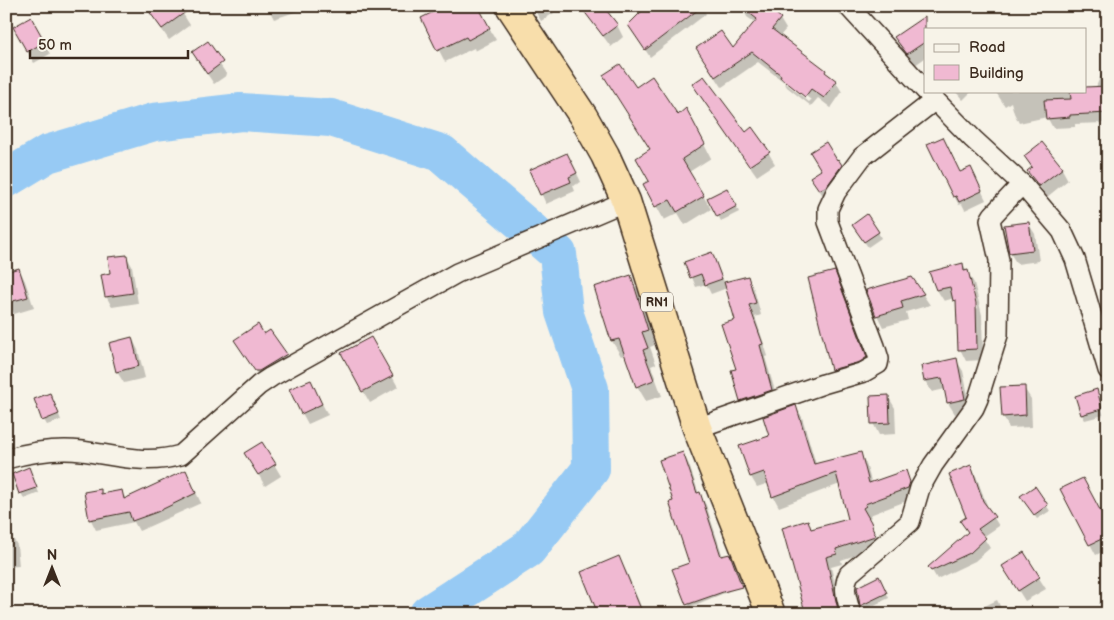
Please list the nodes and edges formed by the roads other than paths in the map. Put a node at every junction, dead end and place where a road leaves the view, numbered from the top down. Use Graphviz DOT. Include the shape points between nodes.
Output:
graph roads {
  1 [pos="510,6"];
  2 [pos="848,6"];
  3 [pos="924,89"];
  4 [pos="929,94"];
  5 [pos="1022,184"];
  6 [pos="626,201"];
  7 [pos="1108,370"];
  8 [pos="698,428"];
  9 [pos="6,459"];
  10 [pos="771,614"];
  11 [pos="851,614"];
  1 -- 6 [label="highway, RN1" via="583,116"];
  2 -- 3 [label="street"];
  4 -- 5 [label="street"];
  4 -- 8 [label="street" via="862,157 836,192 828,209 828,222 877,352 878,364 864,372"];
  5 -- 7 [label="street" via="1062,231 1075,259"];
  5 -- 11 [label="street" via="990,220 1000,260 998,334 978,399 920,488 910,522 849,574 845,591"];
  6 -- 8 [label="highway, RN1"];
  6 -- 9 [label="street" via="458,273 271,377 181,455 164,460 142,460 52,450"];
  8 -- 10 [label="highway, RN1"];
}
